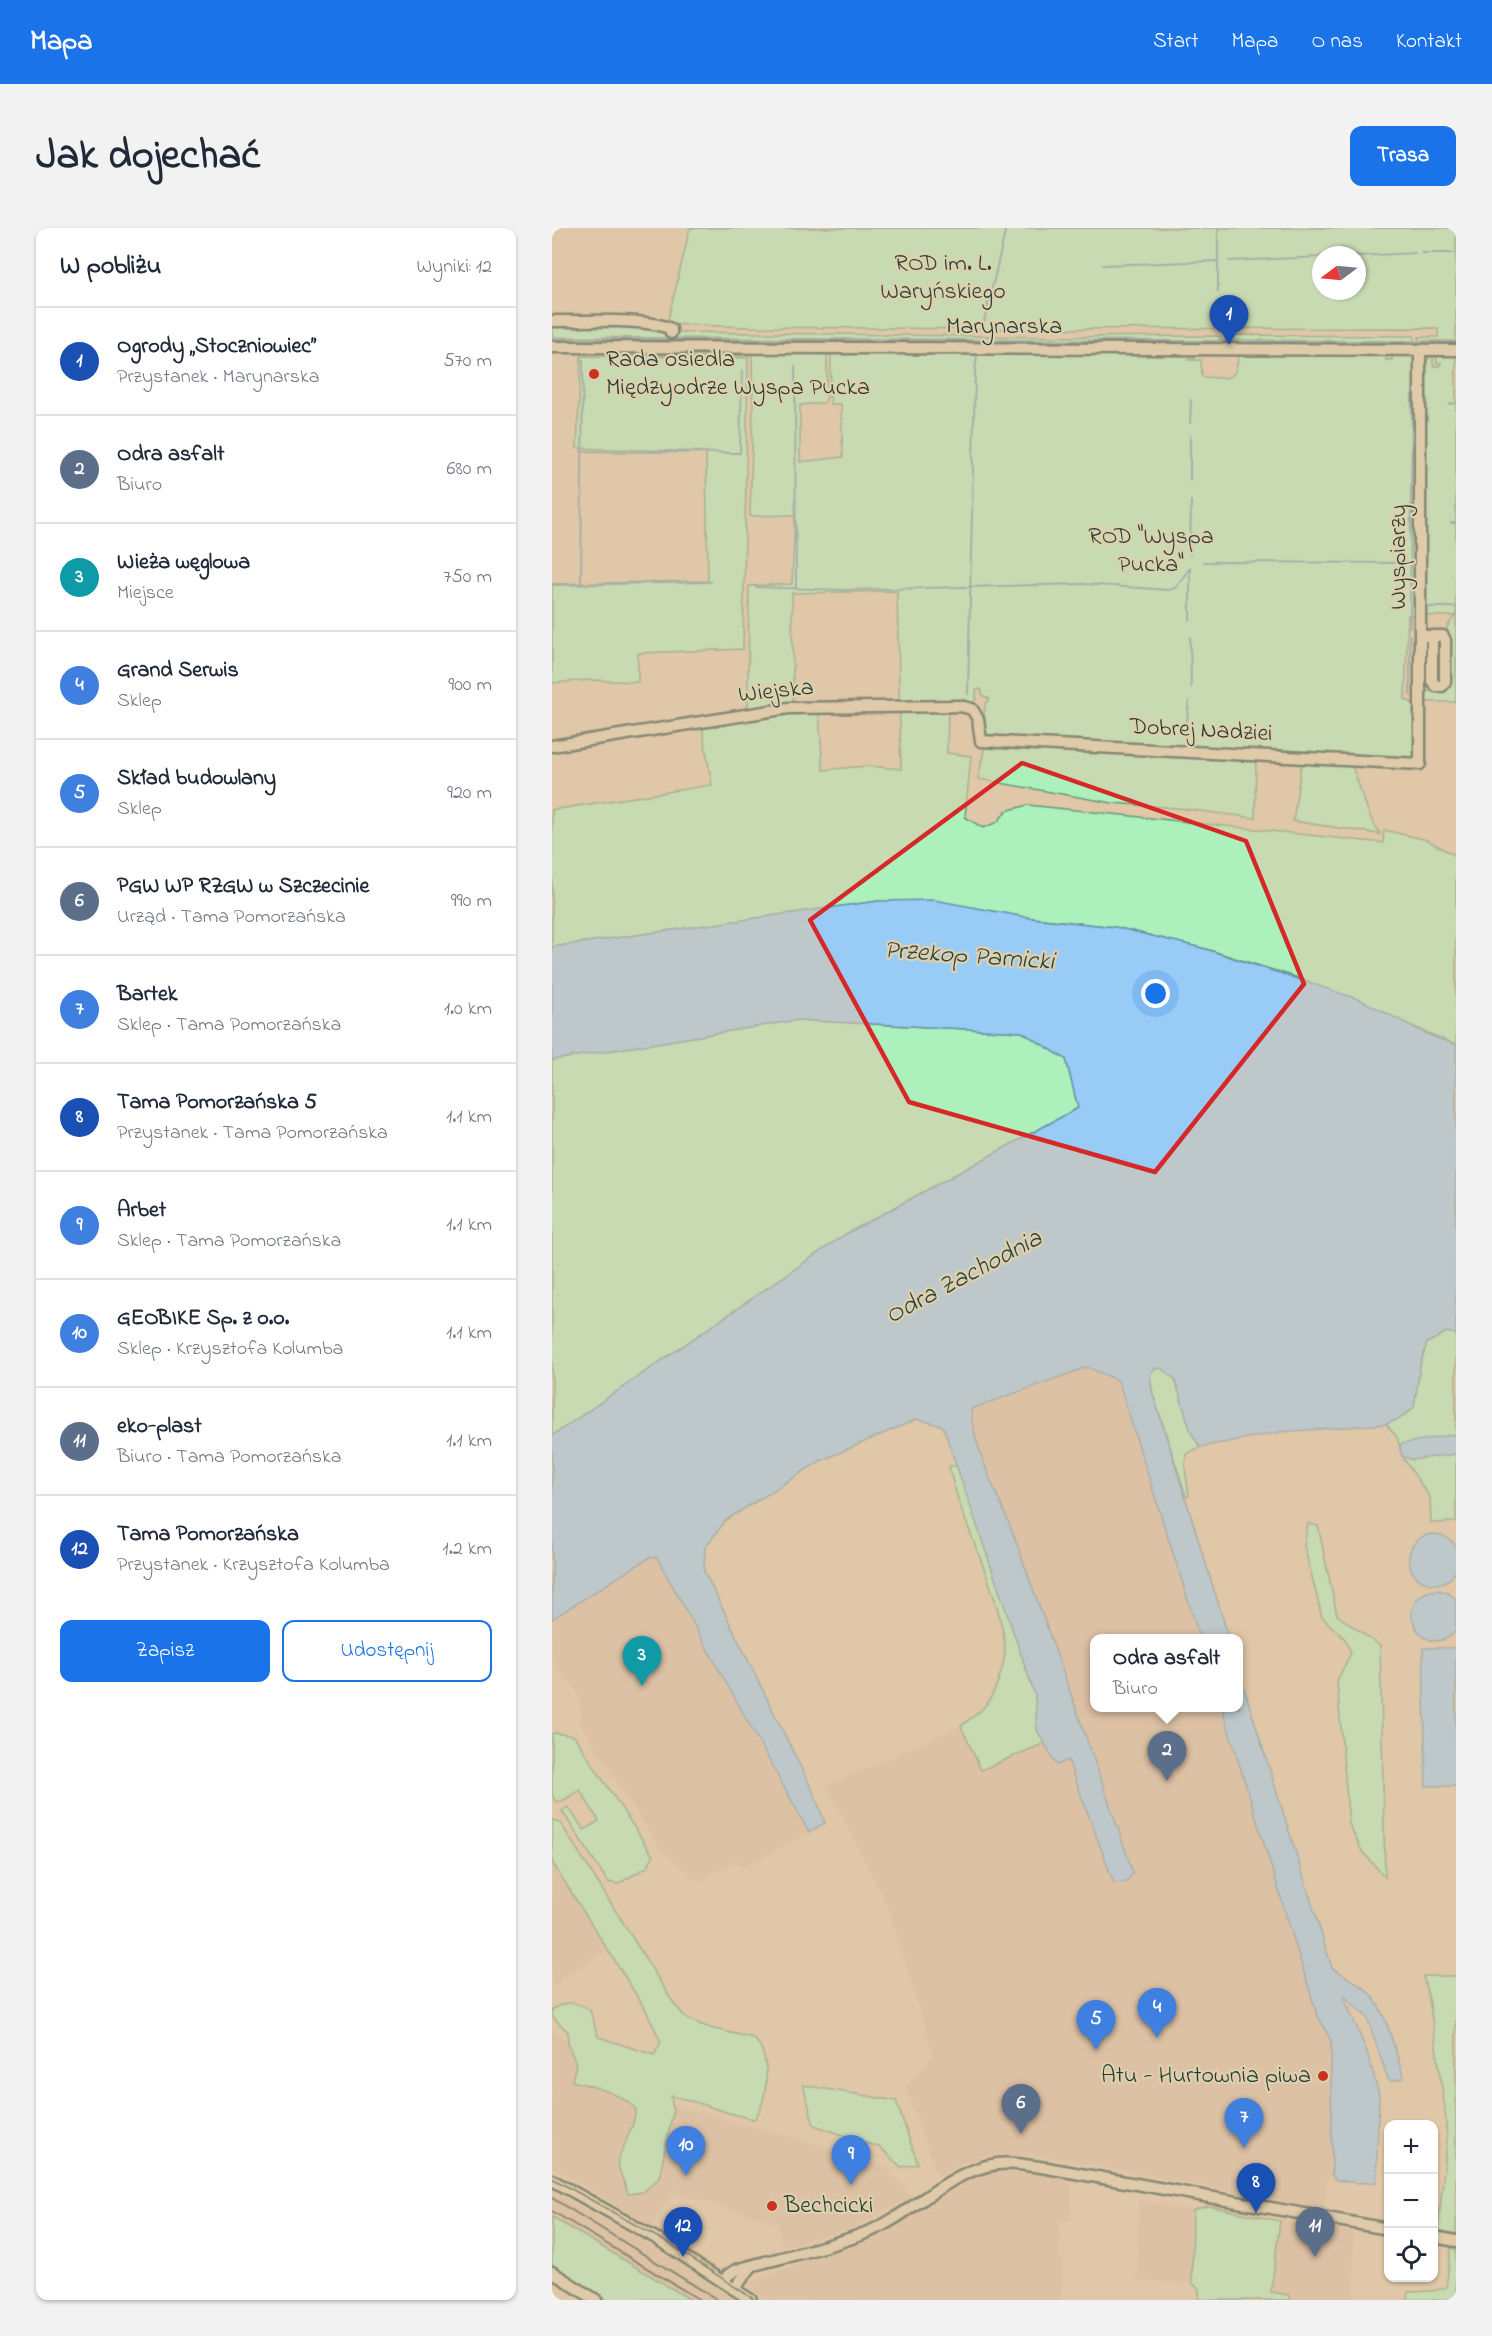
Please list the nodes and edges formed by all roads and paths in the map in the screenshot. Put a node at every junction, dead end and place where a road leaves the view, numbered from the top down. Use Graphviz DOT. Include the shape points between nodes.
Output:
graph roads {
  1 [pos="552,321"];
  2 [pos="671,338"];
  3 [pos="552,347"];
  4 [pos="1420,350"];
  5 [pos="1456,350"];
  6 [pos="981,741"];
  7 [pos="552,746"];
  8 [pos="1420,764"];
  9 [pos="552,2181"];
  10 [pos="1384,2228"];
  11 [pos="1438,2238"];
  12 [pos="1456,2241"];
  13 [pos="752,2266"];
  14 [pos="552,2272"];
  15 [pos="724,2282"];
  16 [pos="734,2289"];
  17 [pos="596,2300"];
  18 [pos="751,2300"];
  1 -- 2 [label="street" via="648,323"];
  2 -- 3 [label="street, Marynarska"];
  2 -- 4 [label="street, Marynarska"];
  4 -- 5 [label="street, Marynarska"];
  4 -- 8 [label="street, Wyspiarzy"];
  6 -- 7 [label="street, Wiejska" via="978,719 969,707 807,707"];
  6 -- 8 [label="street, Dobrej Nadziei"];
  9 -- 15 [label="street" via="650,2235"];
  10 -- 13 [label="street" via="1050,2169 1002,2164 963,2175 868,2232"];
  11 -- 12 [label="street"];
  13 -- 15 [label="street" via="734,2271"];
  13 -- 16 [label="street"];
  14 -- 17 [label="street"];
  15 -- 16 [label="street"];
  16 -- 18 [label="street"];
}
